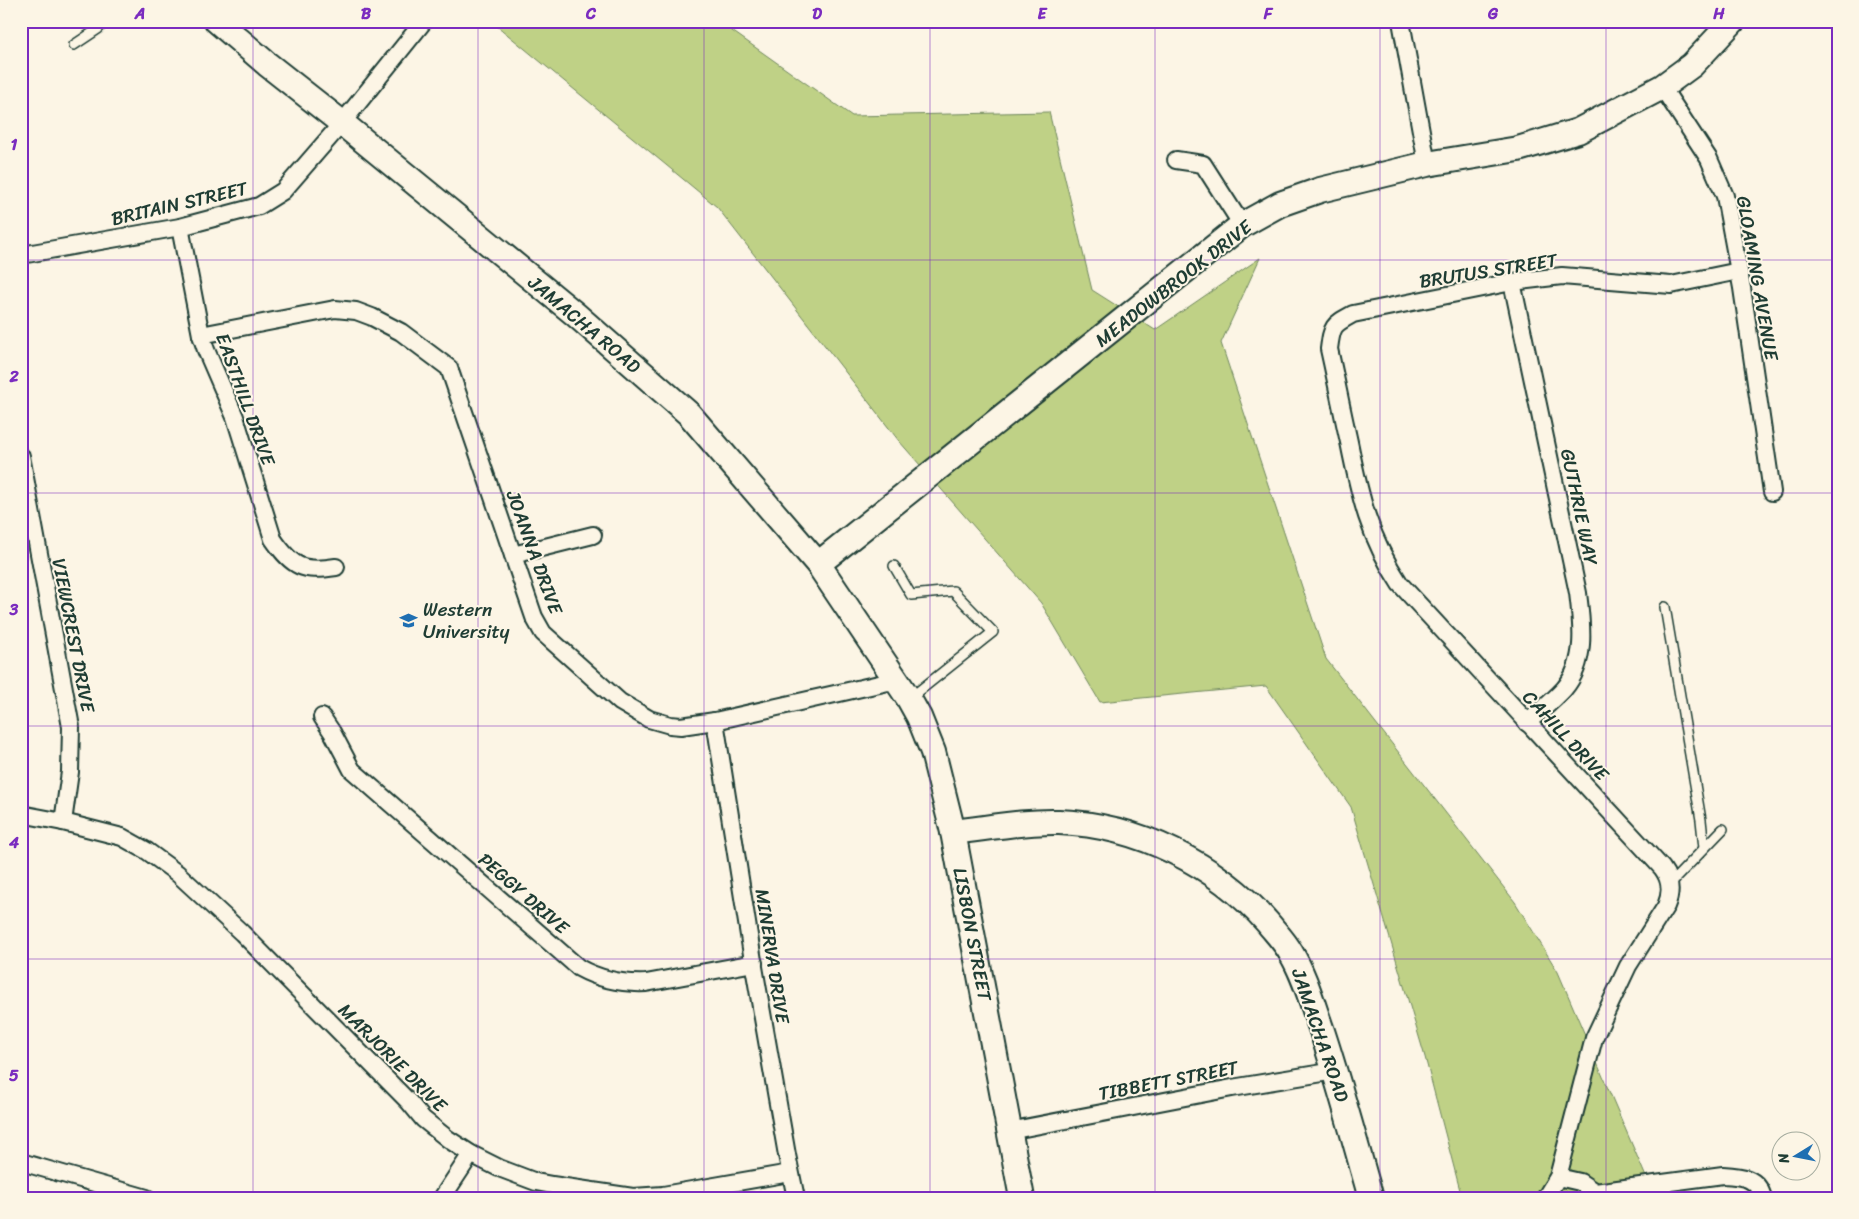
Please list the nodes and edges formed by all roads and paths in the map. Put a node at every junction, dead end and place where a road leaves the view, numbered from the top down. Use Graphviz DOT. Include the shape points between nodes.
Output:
graph roads {
  1 [pos="106,21"];
  2 [pos="217,21"];
  3 [pos="424,21"];
  4 [pos="1401,21"];
  5 [pos="1733,21"];
  6 [pos="74,45"];
  7 [pos="1662,87"];
  8 [pos="342,122"];
  9 [pos="1176,160"];
  10 [pos="1427,164"];
  11 [pos="1242,225"];
  12 [pos="180,227"];
  13 [pos="21,255"];
  14 [pos="1738,271"];
  15 [pos="1512,282"];
  16 [pos="1335,324"];
  17 [pos="201,335"];
  18 [pos="21,456"];
  19 [pos="1772,492"];
  20 [pos="27,522"];
  21 [pos="593,535"];
  22 [pos="513,555"];
  23 [pos="818,564"];
  24 [pos="894,566"];
  25 [pos="336,567"];
  26 [pos="1665,607"];
  27 [pos="903,690"];
  28 [pos="322,718"];
  29 [pos="715,721"];
  30 [pos="1527,723"];
  31 [pos="21,814"];
  32 [pos="63,822"];
  33 [pos="1724,829"];
  34 [pos="954,832"];
  35 [pos="1704,848"];
  36 [pos="1670,884"];
  37 [pos="754,963"];
  38 [pos="1335,1070"];
  39 [pos="1009,1131"];
  40 [pos="471,1154"];
  41 [pos="21,1162"];
  42 [pos="790,1173"];
  43 [pos="1558,1176"];
  44 [pos="147,1198"];
  45 [pos="442,1198"];
  46 [pos="796,1198"];
  47 [pos="1022,1198"];
  48 [pos="1371,1198"];
  49 [pos="1545,1198"];
  50 [pos="1763,1198"];
  1 -- 6 [label="lane"];
  2 -- 8 [label="main road, JAMACHA ROAD"];
  3 -- 8 [label="street, BRITAIN STREET"];
  4 -- 10 [label="street"];
  5 -- 7 [label="main road, MEADOWBROOK DRIVE" via="1692,65"];
  7 -- 10 [label="main road, MEADOWBROOK DRIVE" via="1578,132 1518,149"];
  7 -- 14 [label="street, GLOAMING AVENUE" via="1709,159 1725,196"];
  8 -- 12 [label="street, BRITAIN STREET" via="283,191 258,206"];
  8 -- 23 [label="main road, JAMACHA ROAD" via="575,314 690,414"];
  9 -- 11 [label="street" via="1203,164"];
  10 -- 11 [label="main road, MEADOWBROOK DRIVE" via="1320,190 1280,204"];
  11 -- 23 [label="main road, MEADOWBROOK DRIVE"];
  12 -- 13 [label="street, BRITAIN STREET"];
  12 -- 17 [label="street, EASTHILL DRIVE"];
  14 -- 15 [label="street, BRUTUS STREET" via="1672,285 1562,276"];
  14 -- 19 [label="street, GLOAMING AVENUE"];
  15 -- 16 [label="street, BRUTUS STREET" via="1353,314"];
  15 -- 30 [label="street, GUTHRIE WAY" via="1578,593 1583,631 1578,664 1565,688"];
  16 -- 30 [label="street, CAHILL DRIVE" via="1329,349 1361,500 1382,554 1400,584"];
  17 -- 22 [label="street, JOANNA DRIVE" via="334,309 356,311 401,332 449,368"];
  17 -- 25 [label="street, EASTHILL DRIVE" via="235,417 273,540 301,567 317,570"];
  18 -- 20 [label="street, VIEWCREST DRIVE"];
  20 -- 32 [label="street, VIEWCREST DRIVE" via="70,728 70,772"];
  21 -- 22 [label="street"];
  22 -- 29 [label="street, JOANNA DRIVE" via="534,617 543,633 620,702 660,723 681,726"];
  23 -- 27 [label="main road, JAMACHA ROAD"];
  24 -- 27 [label="lane" via="911,595 953,592 993,632"];
  26 -- 35 [label="lane"];
  27 -- 29 [label="street, JOANNA DRIVE"];
  27 -- 34 [label="main road, LISBON STREET" via="919,717 933,752"];
  28 -- 37 [label="street, PEGGY DRIVE" via="352,770 579,968 601,978 646,983"];
  29 -- 37 [label="street, MINERVA DRIVE"];
  30 -- 36 [label="street, CAHILL DRIVE" via="1662,868"];
  31 -- 32 [label="street, MARJORIE DRIVE"];
  32 -- 40 [label="street, MARJORIE DRIVE" via="122,837 184,878 248,938 424,1119"];
  33 -- 35 [label="lane"];
  34 -- 38 [label="main road, JAMACHA ROAD" via="1011,823 1085,824 1141,838 1201,866 1260,914 1292,954 1311,998"];
  34 -- 39 [label="main road, LISBON STREET"];
  35 -- 36 [label="lane"];
  36 -- 43 [label="street" via="1666,906 1628,966 1594,1038"];
  37 -- 42 [label="street, MINERVA DRIVE"];
  38 -- 39 [label="street, TIBBETT STREET"];
  38 -- 48 [label="main road, JAMACHA ROAD"];
  39 -- 47 [label="main road, LISBON STREET"];
  40 -- 42 [label="street, MARJORIE DRIVE" via="536,1182 633,1197 663,1195"];
  40 -- 45 [label="street"];
  41 -- 44 [label="street"];
  42 -- 46 [label="street, MINERVA DRIVE"];
  43 -- 49 [label="street"];
  43 -- 50 [label="street" via="1580,1182 1595,1192 1723,1175 1740,1176 1754,1181"];
}
